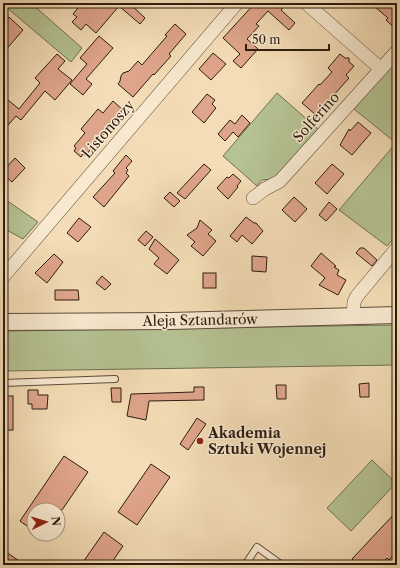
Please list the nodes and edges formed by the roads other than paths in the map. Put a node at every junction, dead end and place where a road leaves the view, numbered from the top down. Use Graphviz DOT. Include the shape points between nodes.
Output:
graph roads {
  1 [pos="237,3"];
  2 [pos="306,3"];
  3 [pos="397,51"];
  4 [pos="381,69"];
  5 [pos="253,198"];
  6 [pos="397,248"];
  7 [pos="3,277"];
  8 [pos="397,315"];
  9 [pos="353,316"];
  10 [pos="3,322"];
  11 [pos="115,379"];
  12 [pos="3,383"];
  13 [pos="245,565"];
  14 [pos="282,565"];
  1 -- 7 [label="street, Listonoszy"];
  2 -- 4 [label="street"];
  3 -- 4 [label="street, Solferino"];
  4 -- 5 [label="street, Solferino" via="280,181"];
  6 -- 9 [label="street" via="357,296"];
  8 -- 9 [label="street, Aleja Sztandarów"];
  9 -- 10 [label="street, Aleja Sztandarów"];
  11 -- 12 [label="lane"];
  13 -- 14 [label="lane" via="257,547"];
}
